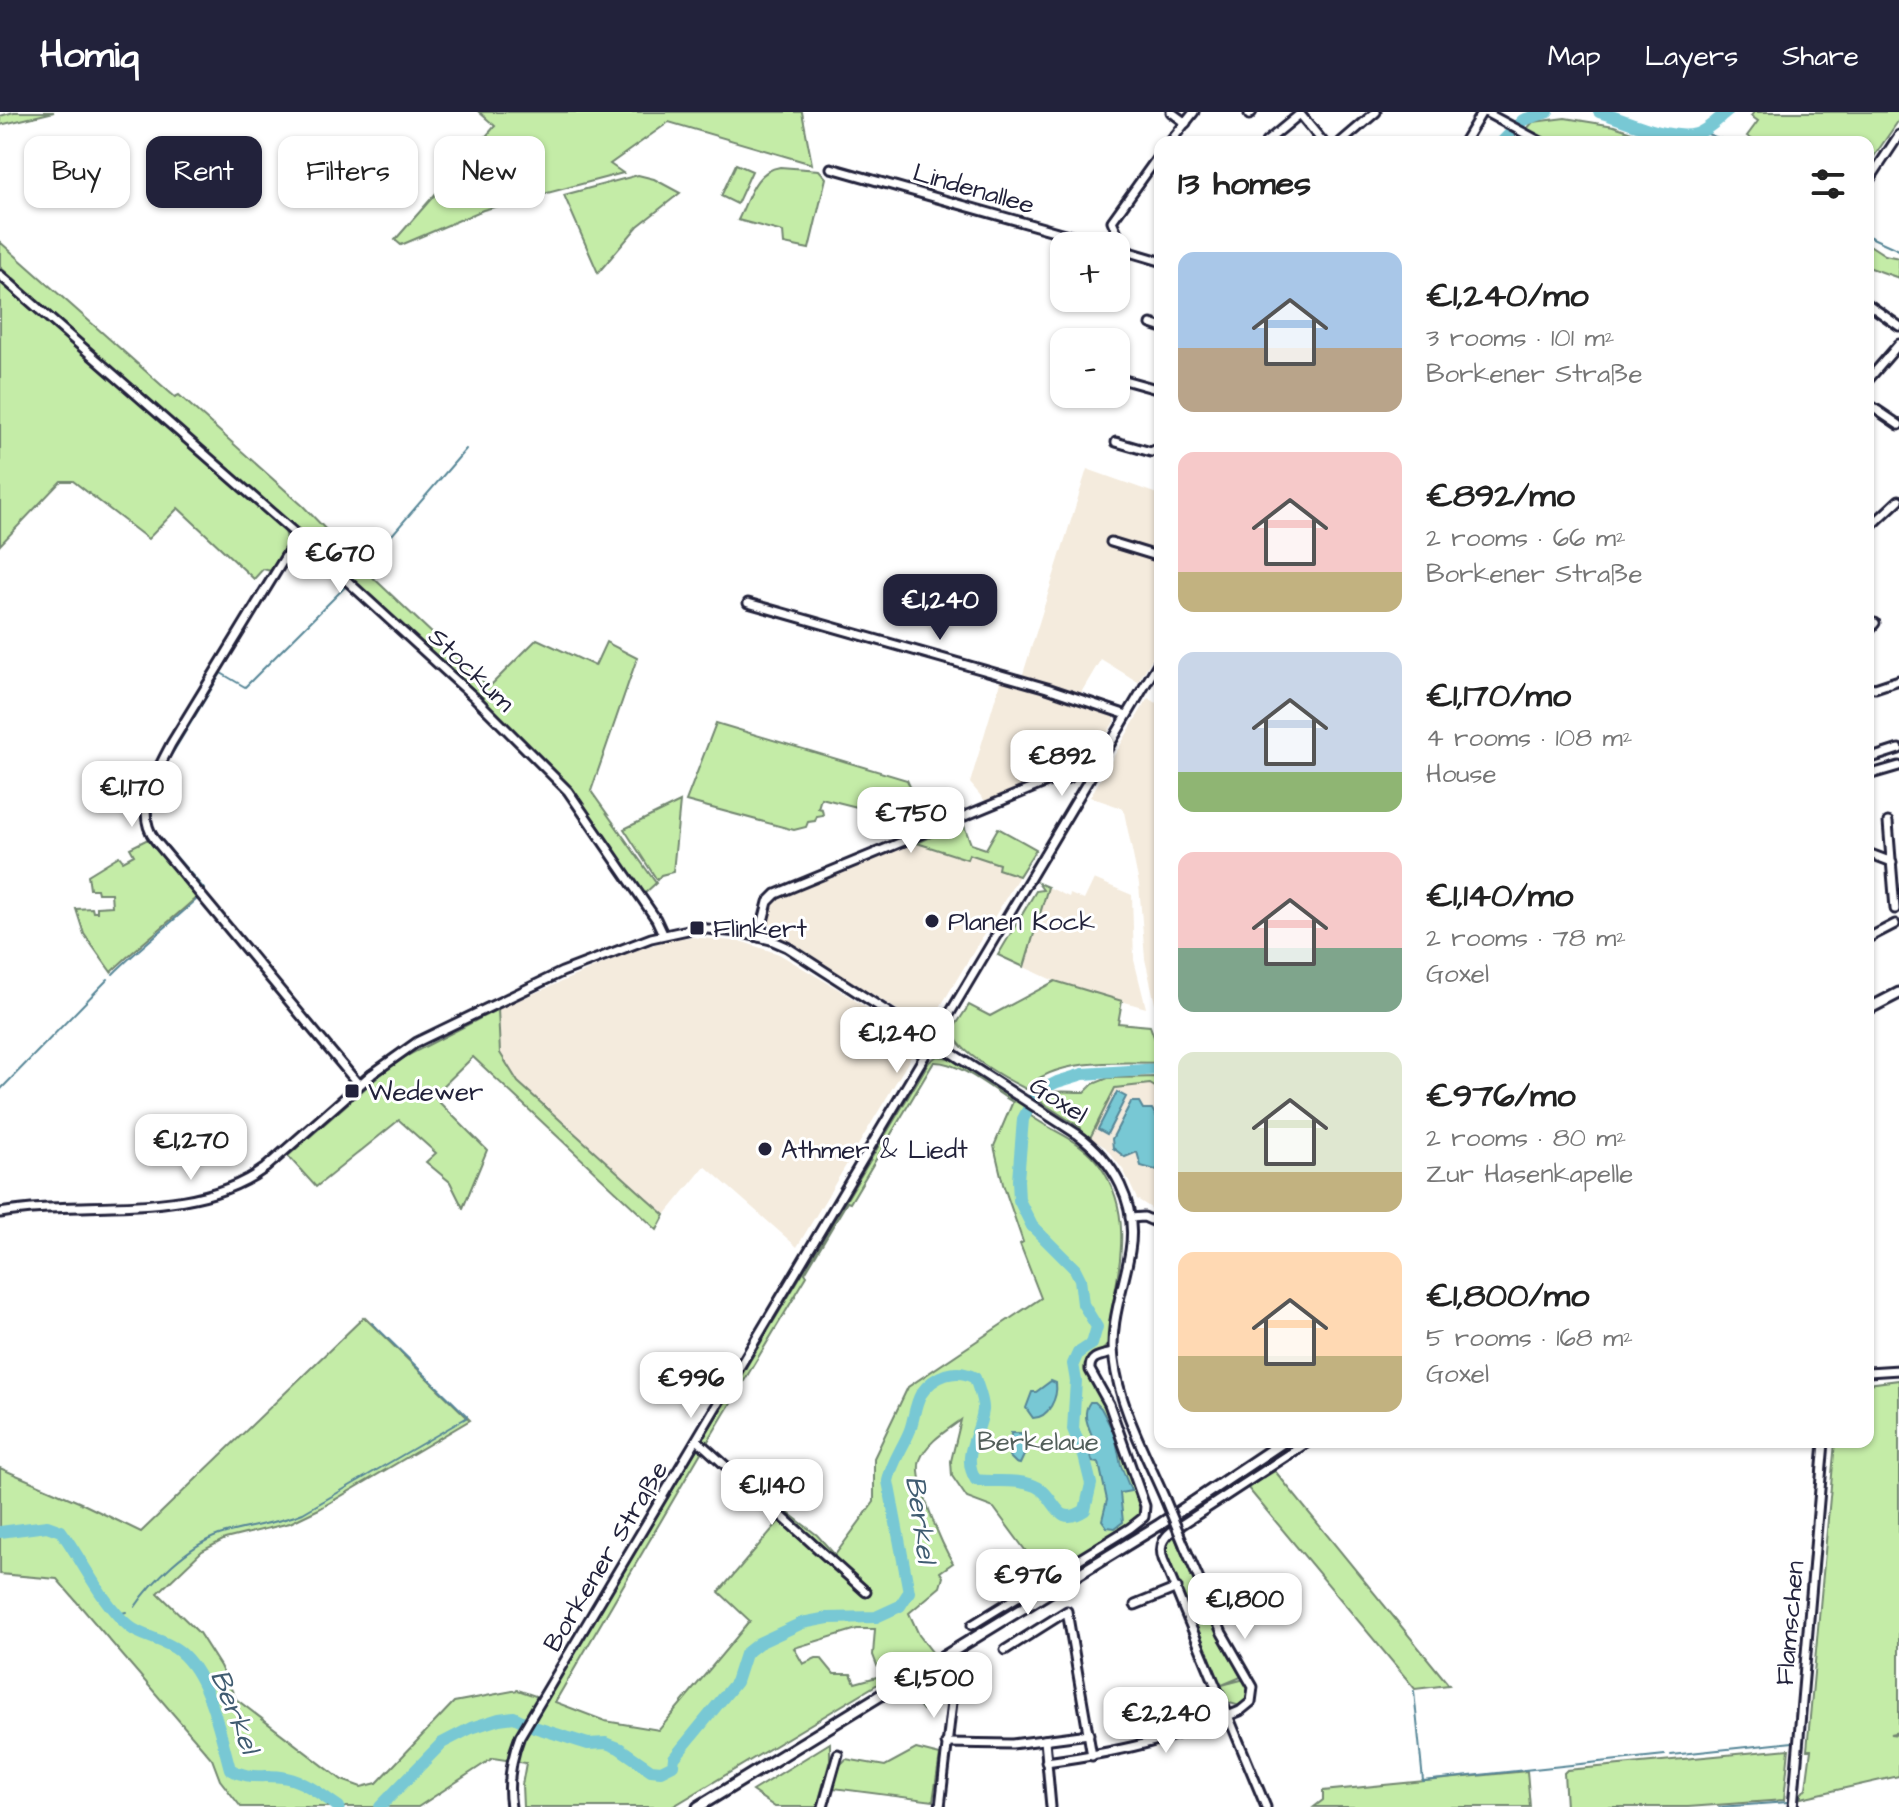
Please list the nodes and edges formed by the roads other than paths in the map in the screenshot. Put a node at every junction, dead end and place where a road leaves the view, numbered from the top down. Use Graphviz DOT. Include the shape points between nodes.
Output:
graph roads {
  1 [pos="1171,112"];
  2 [pos="1194,112"];
  3 [pos="1376,112"];
  4 [pos="1483,112"];
  5 [pos="1300,113"];
  6 [pos="1186,123"];
  7 [pos="1899,135"];
  8 [pos="1175,136"];
  9 [pos="1274,136"];
  10 [pos="1318,136"];
  11 [pos="1348,136"];
  12 [pos="1468,136"];
  13 [pos="1530,136"];
  14 [pos="1895,149"];
  15 [pos="1154,162"];
  16 [pos="831,168"];
  17 [pos="1874,175"];
  18 [pos="1057,232"];
  19 [pos="1115,232"];
  20 [pos="1130,252"];
  21 [pos="1154,259"];
  22 [pos="0,275"];
  23 [pos="1874,308"];
  24 [pos="1151,324"];
  25 [pos="1154,325"];
  26 [pos="1899,326"];
  27 [pos="1899,344"];
  28 [pos="1874,373"];
  29 [pos="1130,382"];
  30 [pos="1154,388"];
  31 [pos="1874,408"];
  32 [pos="1899,425"];
  33 [pos="1116,442"];
  34 [pos="1154,450"];
  35 [pos="1898,503"];
  36 [pos="1874,524"];
  37 [pos="298,536"];
  38 [pos="1111,542"];
  39 [pos="1154,555"];
  40 [pos="748,603"];
  41 [pos="1154,670"];
  42 [pos="1899,680"];
  43 [pos="1874,688"];
  44 [pos="1127,715"];
  45 [pos="1899,749"];
  46 [pos="1874,757"];
  47 [pos="1899,766"];
  48 [pos="1874,773"];
  49 [pos="1069,778"];
  50 [pos="1888,822"];
  51 [pos="1874,855"];
  52 [pos="1892,862"];
  53 [pos="1895,909"];
  54 [pos="1895,924"];
  55 [pos="663,934"];
  56 [pos="1874,935"];
  57 [pos="759,937"];
  58 [pos="1899,993"];
  59 [pos="1874,1006"];
  60 [pos="933,1042"];
  61 [pos="359,1085"];
  62 [pos="0,1213"];
  63 [pos="1130,1218"];
  64 [pos="1154,1221"];
  65 [pos="1113,1353"];
  66 [pos="1899,1370"];
  67 [pos="1874,1372"];
  68 [pos="697,1440"];
  69 [pos="1274,1448"];
  70 [pos="1299,1448"];
  71 [pos="1823,1448"];
  72 [pos="1177,1588"];
  73 [pos="866,1592"];
  74 [pos="1135,1605"];
  75 [pos="972,1625"];
  76 [pos="1005,1650"];
  77 [pos="952,1702"];
  78 [pos="1229,1715"];
  79 [pos="1089,1734"];
  80 [pos="1045,1740"];
  81 [pos="946,1743"];
  82 [pos="838,1754"];
  83 [pos="1092,1756"];
  84 [pos="1046,1762"];
  85 [pos="511,1807"];
  86 [pos="698,1807"];
  87 [pos="823,1807"];
  88 [pos="940,1807"];
  89 [pos="1051,1807"];
  90 [pos="1266,1807"];
  91 [pos="1793,1807"];
  1 -- 6 [label="street"];
  2 -- 6 [label="street"];
  3 -- 11 [label="street"];
  4 -- 12 [label="street"];
  4 -- 13 [label="street"];
  5 -- 9 [label="street"];
  5 -- 10 [label="street"];
  6 -- 8 [label="street"];
  7 -- 14 [label="street"];
  14 -- 17 [label="street"];
  15 -- 19 [label="street" via="1108,219"];
  16 -- 18 [label="street, Lindenallee"];
  20 -- 21 [label="street"];
  22 -- 37 [label="street, Stockum"];
  23 -- 26 [label="street"];
  24 -- 25 [label="street"];
  27 -- 28 [label="street"];
  29 -- 30 [label="street"];
  31 -- 32 [label="street"];
  33 -- 34 [label="street"];
  35 -- 36 [label="street"];
  37 -- 55 [label="street, Stockum" via="447,671 568,791"];
  37 -- 61 [label="street" via="153,778 147,826"];
  38 -- 39 [label="street"];
  40 -- 44 [label="street"];
  41 -- 44 [label="street, Borkener Straße"];
  42 -- 43 [label="street"];
  44 -- 60 [label="street, Borkener Straße"];
  45 -- 46 [label="street"];
  47 -- 48 [label="street"];
  49 -- 57 [label="street" via="1047,782 776,894 768,902"];
  50 -- 52 [label="street"];
  51 -- 52 [label="street"];
  52 -- 53 [label="street"];
  54 -- 56 [label="street"];
  55 -- 57 [label="street" via="697,928"];
  55 -- 61 [label="street" via="562,972 442,1029 400,1052"];
  57 -- 60 [label="street" via="797,954"];
  58 -- 59 [label="main road"];
  60 -- 63 [label="street, Goxel" via="1088,1142 1121,1185"];
  60 -- 68 [label="street, Borkener Straße"];
  61 -- 62 [label="street" via="265,1168 225,1190 149,1204"];
  63 -- 64 [label="street"];
  63 -- 65 [label="street, Goxel" via="1131,1246 1116,1309"];
  65 -- 75 [label="street" via="1093,1359 1090,1370 1119,1429 1144,1517"];
  65 -- 78 [label="street, Goxel, bridge" via="1124,1400 1184,1545 1222,1633 1253,1687 1251,1702"];
  66 -- 67 [label="street"];
  68 -- 73 [label="street"];
  68 -- 85 [label="street, Borkener Straße" via="520,1736 510,1772"];
  69 -- 86 [label="main road" via="1159,1525"];
  70 -- 72 [label="street" via="1166,1536 1161,1552"];
  71 -- 91 [label="street, Flamschen"];
  72 -- 74 [label="street"];
  72 -- 78 [label="street"];
  76 -- 79 [label="street" via="1067,1611"];
  77 -- 81 [label="street"];
  78 -- 83 [label="street" via="1160,1741"];
  78 -- 90 [label="street"];
  79 -- 80 [label="street"];
  79 -- 83 [label="street"];
  80 -- 81 [label="street"];
  80 -- 84 [label="street"];
  81 -- 88 [label="street"];
  82 -- 87 [label="street"];
  83 -- 84 [label="street"];
  84 -- 89 [label="street"];
}
